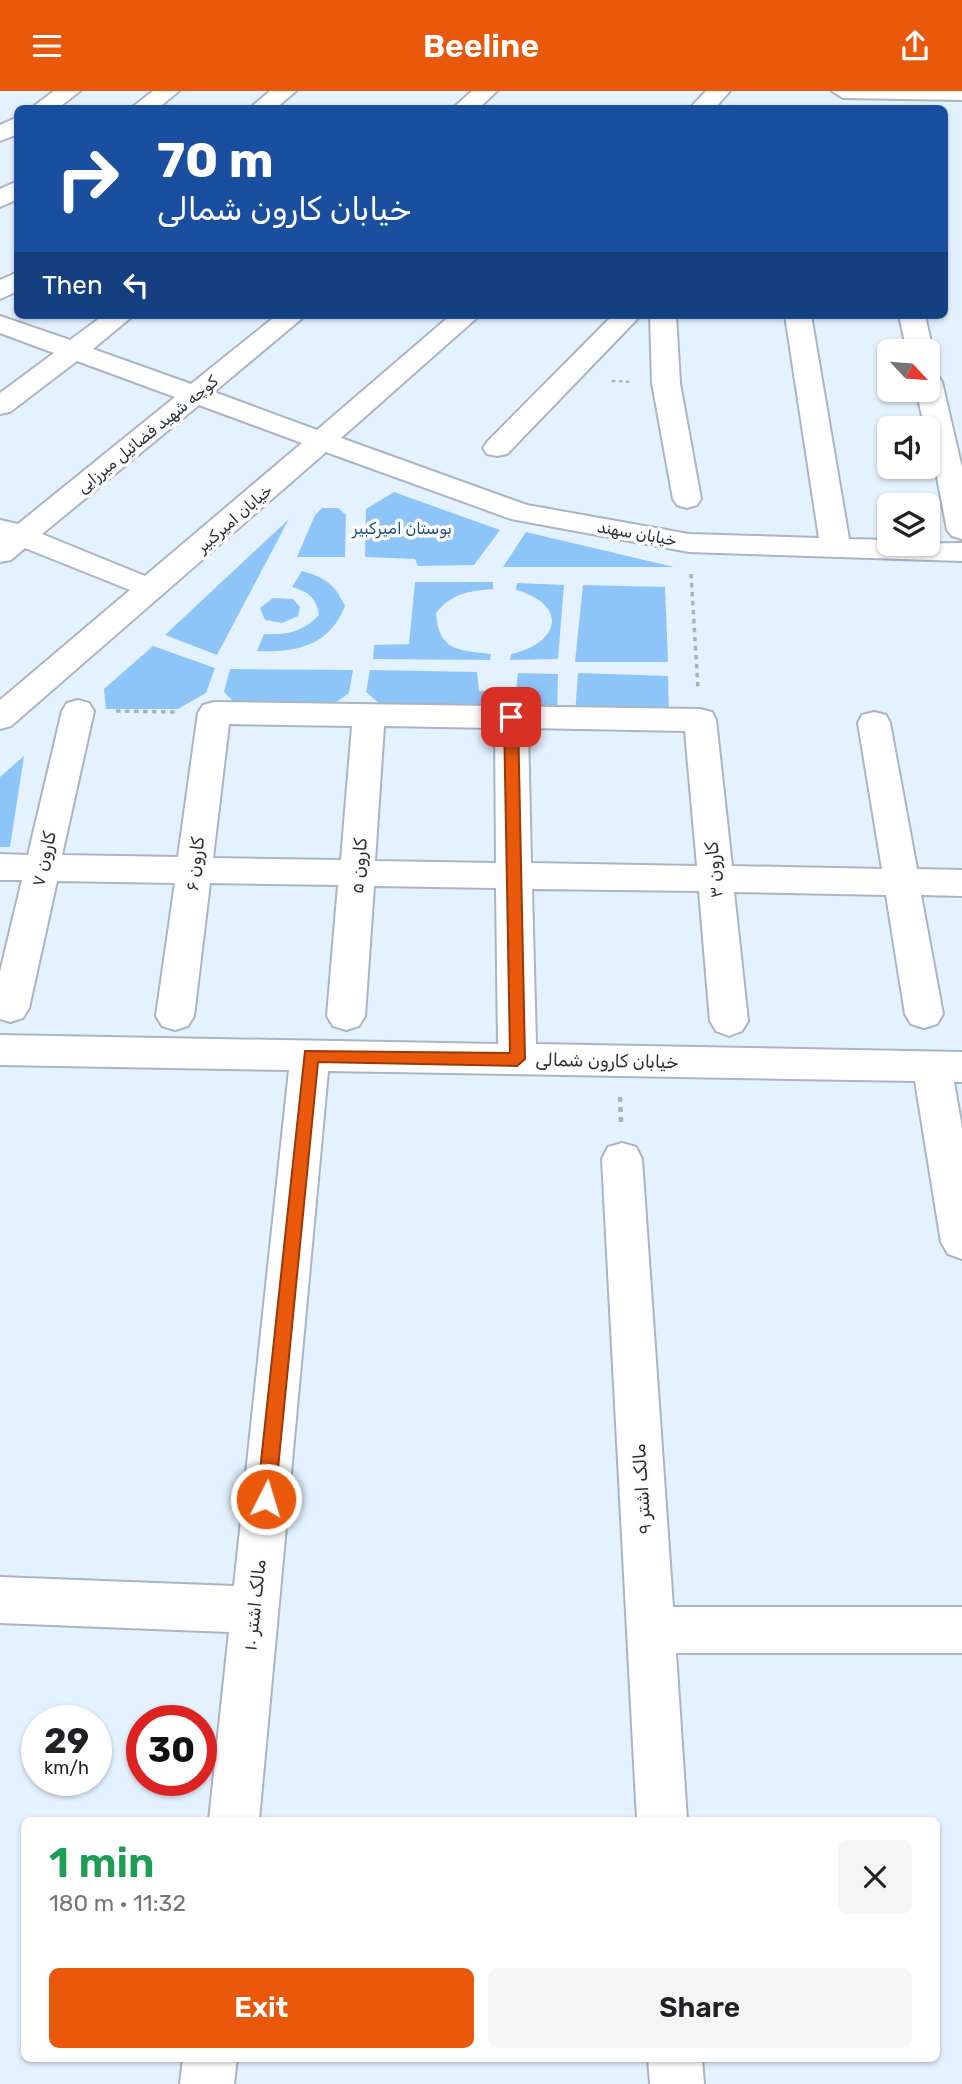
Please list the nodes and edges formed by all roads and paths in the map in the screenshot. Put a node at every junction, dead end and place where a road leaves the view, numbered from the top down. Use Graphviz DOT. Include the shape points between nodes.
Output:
graph roads {
  1 [pos="69,91"];
  2 [pos="168,91"];
  3 [pos="285,91"];
  4 [pos="486,91"];
  5 [pos="719,91"];
  6 [pos="962,93"];
  7 [pos="853,96"];
  8 [pos="47,105"];
  9 [pos="147,105"];
  10 [pos="266,105"];
  11 [pos="468,105"];
  12 [pos="703,105"];
  13 [pos="838,105"];
  14 [pos="116,319"];
  15 [pos="288,319"];
  16 [pos="462,319"];
  17 [pos="624,319"];
  18 [pos="663,319"];
  19 [pos="799,319"];
  20 [pos="913,319"];
  21 [pos="0,324"];
  22 [pos="917,339"];
  23 [pos="74,351"];
  24 [pos="565,379"];
  25 [pos="666,383"];
  26 [pos="196,394"];
  27 [pos="933,403"];
  28 [pos="0,406"];
  29 [pos="325,440"];
  30 [pos="497,448"];
  31 [pos="687,499"];
  32 [pos="962,530"];
  33 [pos="7,539"];
  34 [pos="689,543"];
  35 [pos="836,549"];
  36 [pos="962,552"];
  37 [pos="133,581"];
  38 [pos="78,711"];
  39 [pos="215,713"];
  40 [pos="369,715"];
  41 [pos="511,717"];
  42 [pos="0,718"];
  43 [pos="700,720"];
  44 [pos="874,723"];
  45 [pos="0,867"];
  46 [pos="42,867"];
  47 [pos="194,870"];
  48 [pos="359,873"];
  49 [pos="516,875"];
  50 [pos="715,879"];
  51 [pos="901,881"];
  52 [pos="962,883"];
  53 [pos="10,1008"];
  54 [pos="924,1014"];
  55 [pos="176,1016"];
  56 [pos="346,1016"];
  57 [pos="729,1021"];
  58 [pos="0,1050"];
  59 [pos="310,1056"];
  60 [pos="517,1059"];
  61 [pos="619,1061"];
  62 [pos="947,1067"];
  63 [pos="621,1159"];
  64 [pos="962,1242"];
  65 [pos="0,1600"];
  66 [pos="255,1610"];
  67 [pos="652,1630"];
  68 [pos="962,1630"];
  69 [pos="234,1817"];
  70 [pos="662,1817"];
  71 [pos="210,2062"];
  72 [pos="676,2062"];
  73 [pos="207,2084"];
  74 [pos="677,2084"];
  1 -- 8 [label="street"];
  2 -- 9 [label="street"];
  3 -- 10 [label="street"];
  4 -- 11 [label="street"];
  5 -- 12 [label="street"];
  6 -- 7 [label="street"];
  7 -- 13 [label="street"];
  14 -- 23 [label="street"];
  15 -- 26 [label="street, کوچه شهید فضائیل میرزایی"];
  16 -- 29 [label="street, خیابان امیرکبیر"];
  17 -- 24 [label="street"];
  18 -- 25 [label="street"];
  19 -- 35 [label="street"];
  20 -- 22 [label="street"];
  21 -- 23 [label="street, خیابان سهند"];
  23 -- 26 [label="street, خیابان سهند"];
  23 -- 28 [label="street"];
  24 -- 25 [label="path"];
  24 -- 30 [label="street"];
  25 -- 31 [label="street"];
  26 -- 29 [label="street, خیابان سهند"];
  26 -- 33 [label="street, کوچه شهید فضائیل میرزایی"];
  27 -- 32 [label="street"];
  29 -- 34 [label="street, خیابان سهند" via="521,513"];
  29 -- 42 [label="street, خیابان امیرکبیر"];
  33 -- 37 [label="street"];
  34 -- 35 [label="street, خیابان سهند"];
  34 -- 43 [label="path"];
  35 -- 36 [label="street, خیابان سهند"];
  38 -- 39 [label="path"];
  38 -- 46 [label="street, کارون ۷"];
  39 -- 40 [label="street"];
  39 -- 47 [label="street, کارون ۶"];
  40 -- 41 [label="street"];
  40 -- 48 [label="street, کارون ۵"];
  41 -- 43 [label="street"];
  41 -- 49 [label="street"];
  43 -- 50 [label="street, کارون ۳"];
  44 -- 51 [label="street"];
  45 -- 46 [label="street"];
  46 -- 47 [label="street"];
  46 -- 53 [label="street, کارون ۷"];
  47 -- 48 [label="street"];
  47 -- 55 [label="street, کارون ۶"];
  48 -- 49 [label="street"];
  48 -- 56 [label="street, کارون ۵"];
  49 -- 50 [label="street"];
  49 -- 60 [label="street"];
  50 -- 51 [label="street"];
  50 -- 57 [label="street, کارون ۳"];
  51 -- 52 [label="street"];
  51 -- 54 [label="street"];
  58 -- 59 [label="street, خیابان کارون شمالی"];
  59 -- 60 [label="street, خیابان کارون شمالی"];
  59 -- 66 [label="street, مالک اشتر ۱۰"];
  60 -- 61 [label="street, خیابان کارون شمالی"];
  61 -- 62 [label="street, خیابان کارون شمالی"];
  61 -- 63 [label="path"];
  62 -- 64 [label="street"];
  63 -- 67 [label="street, مالک اشتر ۹"];
  65 -- 66 [label="street"];
  66 -- 69 [label="street, مالک اشتر ۱۰"];
  67 -- 68 [label="street"];
  67 -- 70 [label="street, مالک اشتر ۹"];
  71 -- 73 [label="street"];
  72 -- 74 [label="street"];
}
